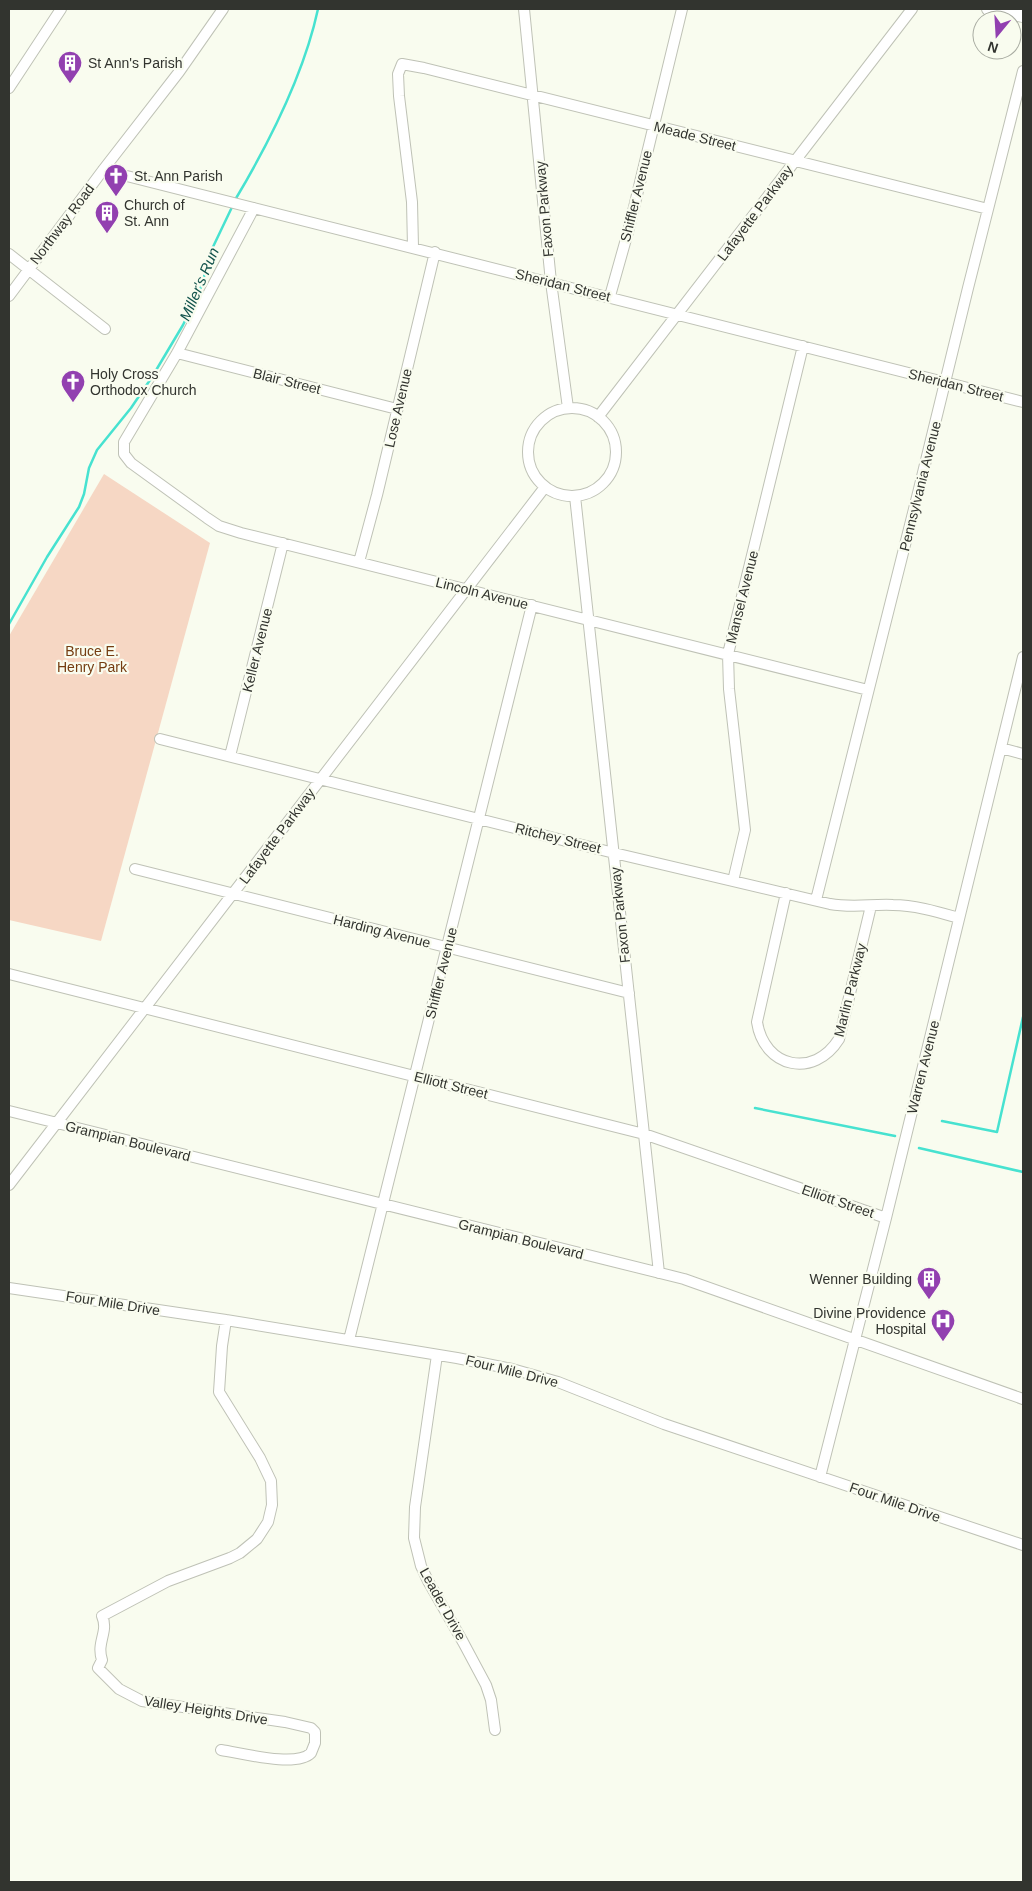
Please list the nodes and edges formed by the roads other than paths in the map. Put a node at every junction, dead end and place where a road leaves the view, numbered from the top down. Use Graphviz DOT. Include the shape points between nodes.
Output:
graph roads {
  1 [pos="61,9"];
  2 [pos="223,9"];
  3 [pos="524,9"];
  4 [pos="682,9"];
  5 [pos="912,9"];
  6 [pos="988,9"];
  7 [pos="1023,16"];
  8 [pos="1022,78"];
  9 [pos="9,88"];
  10 [pos="534,96"];
  11 [pos="653,126"];
  12 [pos="795,161"];
  13 [pos="103,170"];
  14 [pos="254,208"];
  15 [pos="988,209"];
  16 [pos="413,247"];
  17 [pos="435,252"];
  18 [pos="9,254"];
  19 [pos="28,270"];
  20 [pos="551,282"];
  21 [pos="9,296"];
  22 [pos="610,296"];
  23 [pos="676,315"];
  24 [pos="105,329"];
  25 [pos="803,346"];
  26 [pos="177,354"];
  27 [pos="944,382"];
  28 [pos="1023,402"];
  29 [pos="568,408"];
  30 [pos="397,410"];
  31 [pos="598,417"];
  32 [pos="545,487"];
  33 [pos="575,496"];
  34 [pos="283,543"];
  35 [pos="359,562"];
  36 [pos="466,589"];
  37 [pos="532,606"];
  38 [pos="590,620"];
  39 [pos="728,654"];
  40 [pos="1023,657"];
  41 [pos="868,690"];
  42 [pos="160,738"];
  43 [pos="1001,748"];
  44 [pos="1023,754"];
  45 [pos="230,756"];
  46 [pos="320,779"];
  47 [pos="479,818"];
  48 [pos="614,853"];
  49 [pos="135,869"];
  50 [pos="733,881"];
  51 [pos="786,893"];
  52 [pos="232,894"];
  53 [pos="816,900"];
  54 [pos="871,906"];
  55 [pos="959,918"];
  56 [pos="447,948"];
  57 [pos="9,974"];
  58 [pos="629,993"];
  59 [pos="144,1008"];
  60 [pos="415,1076"];
  61 [pos="9,1111"];
  62 [pos="56,1123"];
  63 [pos="644,1134"];
  64 [pos="9,1185"];
  65 [pos="383,1205"];
  66 [pos="886,1218"];
  67 [pos="660,1273"];
  68 [pos="9,1288"];
  69 [pos="226,1320"];
  70 [pos="350,1340"];
  71 [pos="855,1340"];
  72 [pos="437,1355"];
  73 [pos="1023,1399"];
  74 [pos="820,1477"];
  75 [pos="1023,1545"];
  76 [pos="495,1730"];
  77 [pos="221,1750"];
  1 -- 9 [label="street"];
  2 -- 13 [label="street, Northway Road"];
  3 -- 10 [label="street, Faxon Parkway"];
  4 -- 11 [label="street, Shiffler Avenue"];
  5 -- 12 [label="street, Lafayette Parkway"];
  6 -- 7 [label="main road"];
  8 -- 15 [label="street, Pennsylvania Avenue"];
  10 -- 11 [label="street, Meade Street"];
  10 -- 16 [label="street, Meade Street" via="402,64 398,74 399,96 412,202"];
  10 -- 20 [label="street, Faxon Parkway"];
  11 -- 12 [label="street, Meade Street"];
  11 -- 22 [label="street, Shiffler Avenue"];
  12 -- 15 [label="street, Meade Street"];
  12 -- 23 [label="street, Lafayette Parkway"];
  13 -- 14 [label="street, Sheridan Street"];
  13 -- 19 [label="street, Northway Road"];
  14 -- 16 [label="street, Sheridan Street"];
  14 -- 26 [label="street"];
  15 -- 27 [label="street, Pennsylvania Avenue"];
  16 -- 17 [label="street, Sheridan Street"];
  17 -- 20 [label="street, Sheridan Street"];
  17 -- 30 [label="street, Lose Avenue"];
  18 -- 19 [label="street"];
  19 -- 21 [label="street, Northway Road"];
  19 -- 24 [label="street"];
  20 -- 22 [label="street, Sheridan Street"];
  20 -- 29 [label="street, Faxon Parkway"];
  22 -- 23 [label="street, Sheridan Street"];
  23 -- 25 [label="street, Sheridan Street"];
  23 -- 31 [label="street, Lafayette Parkway"];
  25 -- 27 [label="street, Sheridan Street"];
  25 -- 39 [label="street, Mansel Avenue"];
  26 -- 30 [label="street, Blair Street"];
  26 -- 34 [label="street, Lincoln Avenue" via="129,433 123,448 126,458 219,526"];
  27 -- 28 [label="street, Sheridan Street"];
  27 -- 41 [label="street, Pennsylvania Avenue"];
  29 -- 31 [label="street" via="581,409"];
  29 -- 32 [label="street" via="543,419 530,440 528,457 531,468"];
  30 -- 35 [label="street, Lose Avenue"];
  31 -- 33 [label="street" via="614,440 615,458 601,485"];
  32 -- 33 [label="street"];
  32 -- 36 [label="street, Lafayette Parkway"];
  33 -- 38 [label="street, Faxon Parkway"];
  34 -- 35 [label="street, Lincoln Avenue"];
  34 -- 45 [label="street, Keller Avenue"];
  35 -- 36 [label="street, Lincoln Avenue"];
  36 -- 37 [label="street, Lincoln Avenue"];
  36 -- 46 [label="street, Lafayette Parkway"];
  37 -- 38 [label="street, Lincoln Avenue"];
  37 -- 47 [label="street, Shiffler Avenue"];
  38 -- 39 [label="street, Lincoln Avenue"];
  38 -- 48 [label="street, Faxon Parkway"];
  39 -- 41 [label="street, Lincoln Avenue"];
  39 -- 50 [label="street, Mansel Avenue" via="745,830"];
  40 -- 43 [label="street, Warren Avenue"];
  41 -- 53 [label="street, Pennsylvania Avenue"];
  42 -- 45 [label="street, Ritchey Street"];
  43 -- 44 [label="street"];
  43 -- 55 [label="street, Warren Avenue"];
  45 -- 46 [label="street, Ritchey Street"];
  46 -- 47 [label="street, Ritchey Street"];
  46 -- 52 [label="street, Lafayette Parkway"];
  47 -- 48 [label="street, Ritchey Street"];
  47 -- 56 [label="street, Shiffler Avenue"];
  48 -- 50 [label="street, Ritchey Street"];
  48 -- 58 [label="street, Faxon Parkway"];
  49 -- 52 [label="street, Harding Avenue"];
  50 -- 51 [label="street, Ritchey Street"];
  51 -- 53 [label="street, Ritchey Street"];
  51 -- 54 [label="street, Marlin Parkway" via="756,1022 762,1042 769,1050 780,1059 793,1063 820,1059 839,1039"];
  52 -- 56 [label="street, Harding Avenue"];
  52 -- 59 [label="street, Lafayette Parkway"];
  53 -- 54 [label="street, Ritchey Street" via="838,906"];
  54 -- 55 [label="street, Ritchey Street" via="908,906"];
  55 -- 66 [label="street, Warren Avenue"];
  56 -- 58 [label="street, Harding Avenue"];
  56 -- 60 [label="street, Shiffler Avenue"];
  57 -- 59 [label="street, Elliott Street"];
  58 -- 63 [label="street, Faxon Parkway"];
  59 -- 60 [label="street, Elliott Street"];
  59 -- 62 [label="street, Lafayette Parkway"];
  60 -- 63 [label="street, Elliott Street"];
  60 -- 65 [label="street, Shiffler Avenue"];
  61 -- 62 [label="street, Grampian Boulevard"];
  62 -- 64 [label="street, Lafayette Parkway"];
  62 -- 65 [label="street, Grampian Boulevard"];
  63 -- 66 [label="street, Elliott Street"];
  63 -- 67 [label="street, Faxon Parkway"];
  65 -- 67 [label="street, Grampian Boulevard"];
  65 -- 70 [label="street, Shiffler Avenue"];
  66 -- 71 [label="street, Warren Avenue"];
  67 -- 71 [label="street, Grampian Boulevard" via="703,1285"];
  68 -- 69 [label="street, Four Mile Drive"];
  69 -- 70 [label="street, Four Mile Drive"];
  69 -- 77 [label="street, Valley Heights Drive" via="219,1392 271,1481 272,1505 268,1522 257,1539 235,1555 168,1581 102,1616 105,1626 99,1653 102,1660 98,1668 119,1689 142,1701 285,1722 311,1728 315,1732 311,1753 300,1759 283,1760"];
  70 -- 72 [label="street, Four Mile Drive"];
  71 -- 73 [label="street, Grampian Boulevard"];
  71 -- 74 [label="street, Warren Avenue"];
  72 -- 74 [label="street, Four Mile Drive" via="540,1376 664,1424"];
  72 -- 76 [label="street, Leader Drive" via="415,1507 414,1538 428,1582 486,1685"];
  74 -- 75 [label="street, Four Mile Drive"];
}
